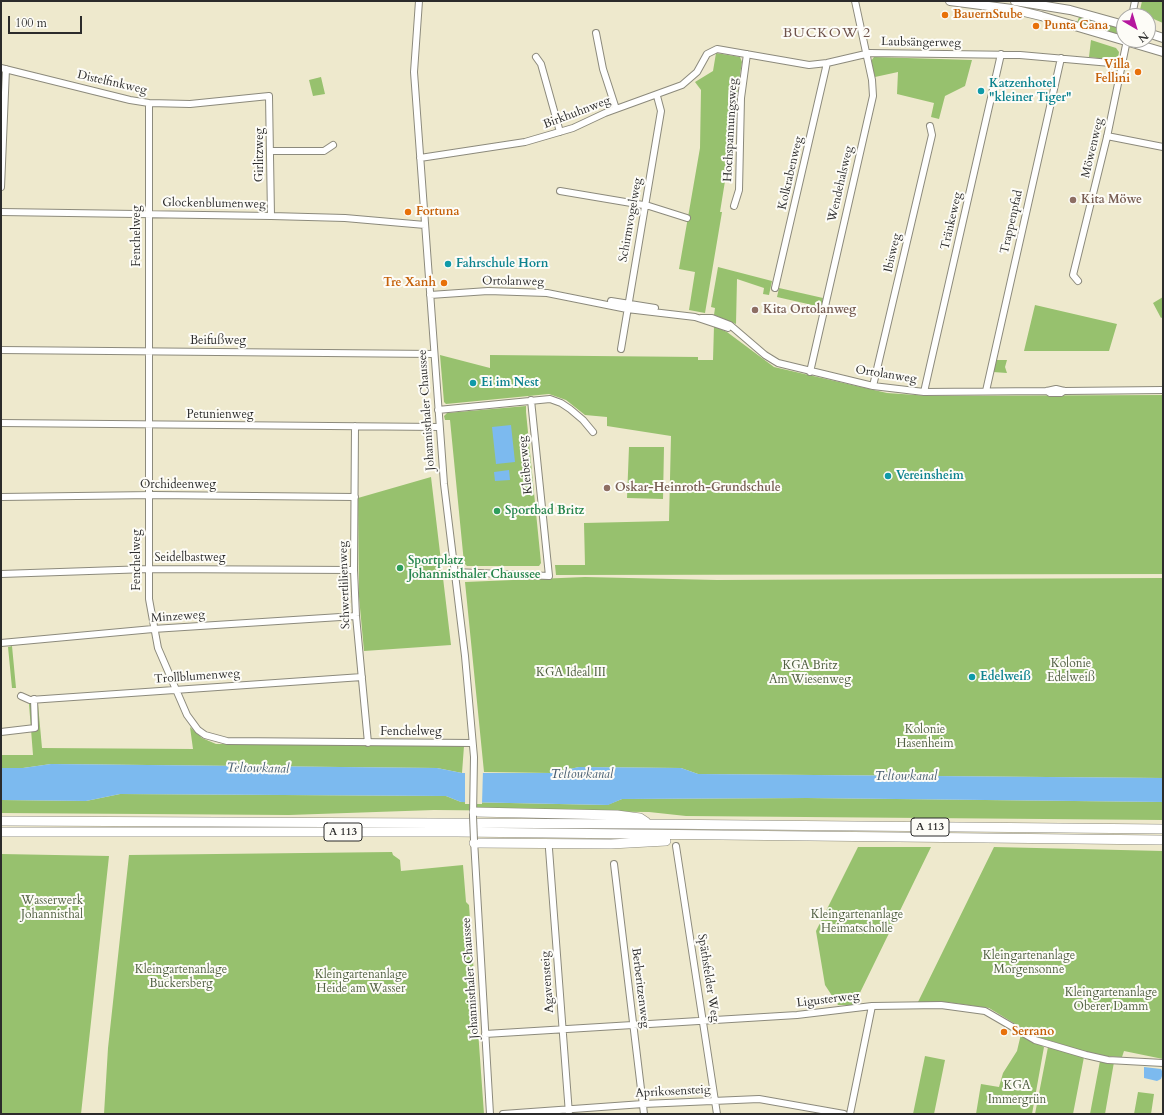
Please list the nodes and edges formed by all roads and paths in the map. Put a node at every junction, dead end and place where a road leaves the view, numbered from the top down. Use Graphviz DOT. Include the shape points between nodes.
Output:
graph roads {
  1 [pos="419,1"];
  2 [pos="855,1"];
  3 [pos="950,1"];
  4 [pos="1015,1"];
  5 [pos="1116,23"];
  6 [pos="596,33"];
  7 [pos="1116,38"];
  8 [pos="1125,48"];
  9 [pos="1150,48"];
  10 [pos="722,49"];
  11 [pos="1163,52"];
  12 [pos="747,54"];
  13 [pos="866,54"];
  14 [pos="1001,54"];
  15 [pos="536,57"];
  16 [pos="1061,58"];
  17 [pos="827,63"];
  18 [pos="1122,64"];
  19 [pos="3,68"];
  20 [pos="267,96"];
  21 [pos="657,96"];
  22 [pos="149,103"];
  23 [pos="616,109"];
  24 [pos="930,126"];
  25 [pos="560,132"];
  26 [pos="1108,136"];
  27 [pos="2,140"];
  28 [pos="333,145"];
  29 [pos="1163,147"];
  30 [pos="271,151"];
  31 [pos="420,158"];
  32 [pos="1,187"];
  33 [pos="560,191"];
  34 [pos="645,205"];
  35 [pos="734,206"];
  36 [pos="1,212"];
  37 [pos="148,213"];
  38 [pos="271,216"];
  39 [pos="687,218"];
  40 [pos="425,225"];
  41 [pos="1078,281"];
  42 [pos="775,288"];
  43 [pos="430,295"];
  44 [pos="628,306"];
  45 [pos="621,349"];
  46 [pos="1,350"];
  47 [pos="148,352"];
  48 [pos="434,354"];
  49 [pos="810,372"];
  50 [pos="873,386"];
  51 [pos="1163,390"];
  52 [pos="986,391"];
  53 [pos="924,392"];
  54 [pos="531,400"];
  55 [pos="438,410"];
  56 [pos="1,423"];
  57 [pos="148,425"];
  58 [pos="355,426"];
  59 [pos="439,427"];
  60 [pos="592,432"];
  61 [pos="148,495"];
  62 [pos="1,497"];
  63 [pos="355,497"];
  64 [pos="148,569"];
  65 [pos="354,570"];
  66 [pos="454,572"];
  67 [pos="1,574"];
  68 [pos="356,616"];
  69 [pos="153,630"];
  70 [pos="1,643"];
  71 [pos="362,677"];
  72 [pos="176,690"];
  73 [pos="21,696"];
  74 [pos="34,699"];
  75 [pos="1,732"];
  76 [pos="368,743"];
  77 [pos="472,743"];
  78 [pos="474,812"];
  79 [pos="1,821"];
  80 [pos="649,824"];
  81 [pos="1163,829"];
  82 [pos="1,832"];
  83 [pos="684,836"];
  84 [pos="1163,840"];
  85 [pos="474,841"];
  86 [pos="676,846"];
  87 [pos="549,849"];
  88 [pos="614,864"];
  89 [pos="872,1006"];
  90 [pos="703,1020"];
  91 [pos="634,1025"];
  92 [pos="562,1029"];
  93 [pos="485,1034"];
  94 [pos="1163,1063"];
  95 [pos="715,1101"];
  96 [pos="643,1104"];
  97 [pos="569,1112"];
  98 [pos="490,1114"];
  99 [pos="502,1114"];
  100 [pos="644,1114"];
  101 [pos="717,1114"];
  102 [pos="844,1114"];
  103 [pos="850,1114"];
  1 -- 31 [label="street, Johannisthaler Chaussee" via="414,72"];
  2 -- 13 [label="street, Wendehalsweg"];
  3 -- 7 [label="main road" via="1012,9"];
  4 -- 5 [label="main road" via="1070,10"];
  6 -- 23 [label="street" via="603,69"];
  8 -- 18 [label="street, Möwenweg"];
  9 -- 11 [label="main road"];
  10 -- 12 [label="street, Laubsängerweg"];
  10 -- 21 [label="street, Birkhuhnweg" via="707,54 697,72 682,86"];
  12 -- 17 [label="street, Laubsängerweg" via="795,63"];
  12 -- 35 [label="street, Hochspannungsweg" via="741,98 739,190"];
  13 -- 14 [label="street, Laubsängerweg"];
  13 -- 17 [label="street, Laubsängerweg"];
  13 -- 49 [label="street, Wendehalsweg" via="872,84 871,103"];
  14 -- 16 [label="street, Laubsängerweg"];
  14 -- 53 [label="street, Tränkeweg"];
  15 -- 25 [label="street" via="541,64"];
  16 -- 18 [label="street, Laubsängerweg"];
  16 -- 52 [label="street, Trappenpfad"];
  17 -- 42 [label="street, Kolkrabenweg"];
  18 -- 26 [label="street, Möwenweg"];
  19 -- 22 [label="street, Distelfinkweg"];
  19 -- 27 [label="street"];
  20 -- 22 [label="street, Distelfinkweg" via="190,104"];
  20 -- 30 [label="street, Girlitzweg" via="270,97"];
  21 -- 23 [label="street, Birkhuhnweg"];
  21 -- 34 [label="street, Schirmvogelweg" via="661,111"];
  22 -- 37 [label="street, Fenchelweg"];
  23 -- 25 [label="street, Birkhuhnweg"];
  24 -- 50 [label="street, Ibisweg" via="932,135"];
  25 -- 31 [label="street, Birkhuhnweg" via="525,142"];
  26 -- 29 [label="street"];
  26 -- 41 [label="street, Möwenweg" via="1074,275"];
  27 -- 32 [label="street"];
  28 -- 30 [label="street" via="324,151"];
  30 -- 38 [label="street, Girlitzweg"];
  31 -- 40 [label="street, Johannisthaler Chaussee"];
  33 -- 34 [label="street"];
  34 -- 39 [label="street"];
  34 -- 44 [label="street, Schirmvogelweg"];
  36 -- 37 [label="street, Glockenblumenweg"];
  37 -- 38 [label="street, Glockenblumenweg"];
  37 -- 47 [label="street, Fenchelweg"];
  38 -- 40 [label="street, Glockenblumenweg" via="345,218"];
  40 -- 43 [label="street, Johannisthaler Chaussee"];
  43 -- 44 [label="street, Ortolanweg" via="508,291 547,293"];
  43 -- 48 [label="street, Johannisthaler Chaussee"];
  44 -- 45 [label="street, Schirmvogelweg"];
  44 -- 49 [label="street, Ortolanweg" via="655,308 701,318 736,331 771,359"];
  46 -- 47 [label="street, Beifußweg"];
  47 -- 48 [label="street, Beifußweg"];
  47 -- 57 [label="street, Fenchelweg"];
  48 -- 55 [label="street, Johannisthaler Chaussee"];
  49 -- 50 [label="street, Ortolanweg"];
  50 -- 53 [label="street, Ortolanweg"];
  51 -- 52 [label="street, Ortolanweg" via="1064,390 1061,393"];
  52 -- 53 [label="street, Ortolanweg"];
  54 -- 55 [label="street"];
  54 -- 60 [label="street" via="550,399 561,403 583,420"];
  54 -- 66 [label="street, Kleiberweg" via="548,576"];
  55 -- 59 [label="street, Johannisthaler Chaussee"];
  56 -- 57 [label="street, Petunienweg"];
  57 -- 58 [label="street, Petunienweg"];
  57 -- 61 [label="street, Fenchelweg"];
  58 -- 59 [label="street, Petunienweg"];
  58 -- 63 [label="street, Schwertlilienweg"];
  59 -- 66 [label="street, Johannisthaler Chaussee"];
  61 -- 62 [label="street, Orchideenweg"];
  61 -- 63 [label="street, Orchideenweg"];
  61 -- 64 [label="street, Fenchelweg"];
  63 -- 65 [label="street, Schwertlilienweg"];
  64 -- 65 [label="street, Seidelbastweg"];
  64 -- 67 [label="street, Seidelbastweg"];
  64 -- 69 [label="street, Fenchelweg"];
  65 -- 68 [label="street, Schwertlilienweg"];
  66 -- 77 [label="street, Johannisthaler Chaussee" via="465,656"];
  68 -- 69 [label="street, Minzeweg"];
  68 -- 71 [label="street, Schwertlilienweg"];
  69 -- 70 [label="street, Minzeweg"];
  69 -- 72 [label="street, Fenchelweg"];
  71 -- 72 [label="street, Trollblumenweg"];
  71 -- 76 [label="street, Schwertlilienweg"];
  72 -- 74 [label="street, Trollblumenweg"];
  72 -- 76 [label="street, Fenchelweg" via="191,722 198,730 220,740"];
  73 -- 74 [label="street, Trollblumenweg"];
  74 -- 75 [label="street" via="35,728"];
  76 -- 77 [label="street, Fenchelweg"];
  77 -- 78 [label="street, Johannisthaler Chaussee"];
  78 -- 80 [label="highway" via="617,815 640,818"];
  78 -- 85 [label="street, Johannisthaler Chaussee, bridge"];
  79 -- 80 [label="highway, A 113"];
  80 -- 81 [label="highway, A 113"];
  82 -- 83 [label="highway, A 113" via="457,832"];
  83 -- 84 [label="highway, A 113"];
  83 -- 85 [label="highway" via="676,840 611,844"];
  85 -- 93 [label="street, Johannisthaler Chaussee"];
  86 -- 90 [label="street, Späthsfelder Weg"];
  87 -- 92 [label="street, Agavensteig"];
  88 -- 91 [label="street, Berberitzenweg"];
  89 -- 90 [label="street, Ligusterweg" via="797,1015"];
  89 -- 94 [label="street, Ligusterweg" via="941,1005 981,1009 1035,1040 1047,1044 1101,1059"];
  89 -- 103 [label="street"];
  90 -- 91 [label="street, Ligusterweg"];
  90 -- 95 [label="street, Späthsfelder Weg"];
  91 -- 92 [label="street, Ligusterweg"];
  91 -- 96 [label="street, Berberitzenweg"];
  92 -- 93 [label="street, Ligusterweg"];
  92 -- 97 [label="street, Agavensteig"];
  93 -- 98 [label="street, Johannisthaler Chaussee"];
  95 -- 96 [label="street, Aprikosensteig"];
  95 -- 101 [label="street, Späthsfelder Weg"];
  95 -- 102 [label="street, Aprikosensteig" via="759,1099"];
  96 -- 97 [label="street, Aprikosensteig"];
  96 -- 100 [label="street, Berberitzenweg"];
  97 -- 99 [label="street, Aprikosensteig"];
}
